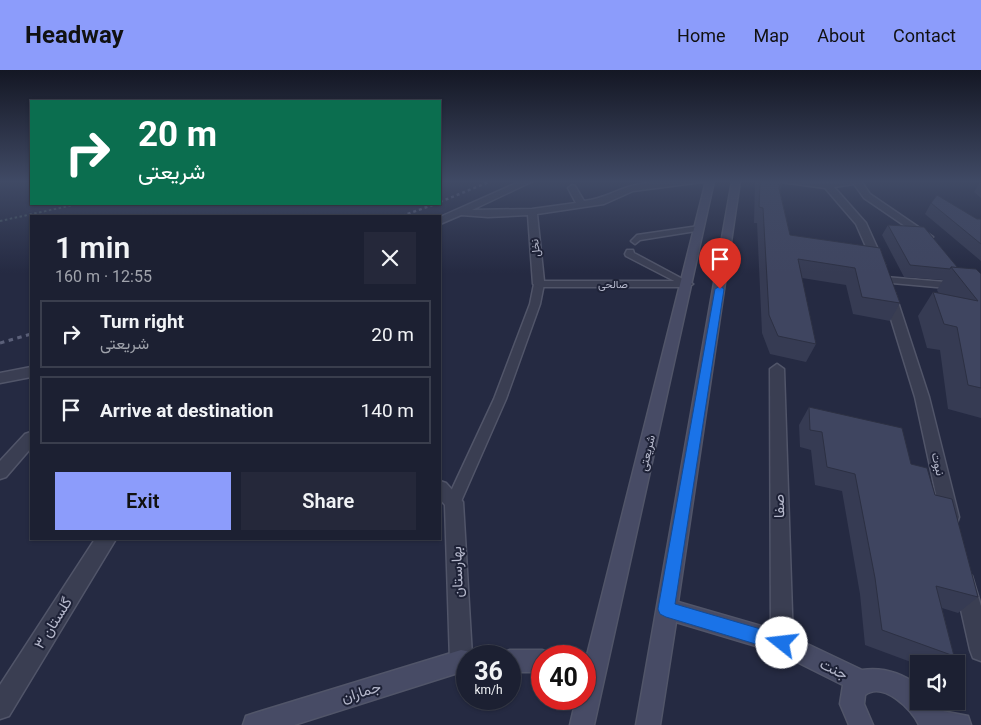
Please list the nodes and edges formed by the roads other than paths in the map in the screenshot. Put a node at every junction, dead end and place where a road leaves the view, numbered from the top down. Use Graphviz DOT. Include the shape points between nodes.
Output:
graph roads {
  1 [pos="461,212"];
  2 [pos="532,212"];
  3 [pos="535,212"];
  4 [pos="703,212"];
  5 [pos="731,212"];
  6 [pos="851,212"];
  7 [pos="890,212"];
  8 [pos="441,221"];
  9 [pos="699,228"];
  10 [pos="635,241"];
  11 [pos="936,246"];
  12 [pos="630,252"];
  13 [pos="960,274"];
  14 [pos="885,280"];
  15 [pos="539,284"];
  16 [pos="687,284"];
  17 [pos="777,369"];
  18 [pos="30,372"];
  19 [pos="0,378"];
  20 [pos="30,439"];
  21 [pos="0,472"];
  22 [pos="441,489"];
  23 [pos="454,502"];
  24 [pos="954,533"];
  25 [pos="105,540"];
  26 [pos="961,562"];
  27 [pos="666,609"];
  28 [pos="782,643"];
  29 [pos="463,645"];
  30 [pos="595,645"];
  31 [pos="981,650"];
  32 [pos="456,663"];
  33 [pos="861,682"];
  34 [pos="0,707"];
  35 [pos="584,710"];
  36 [pos="932,723"];
  37 [pos="255,725"];
  38 [pos="582,725"];
  39 [pos="648,725"];
  40 [pos="861,725"];
  41 [pos="959,725"];
  1 -- 2 [label="street"];
  1 -- 8 [label="street"];
  2 -- 3 [label="street"];
  2 -- 15 [label="street, نخل"];
  4 -- 9 [label="main road, شریعتی"];
  5 -- 27 [label="main road"];
  6 -- 14 [label="street, نبوت" via="861,222"];
  7 -- 11 [label="street"];
  9 -- 10 [label="lane" via="637,238"];
  9 -- 16 [label="main road, شریعتی"];
  12 -- 16 [label="lane"];
  13 -- 14 [label="street" via="972,288"];
  14 -- 24 [label="street, نبوت" via="922,397"];
  15 -- 16 [label="street, صالحی"];
  15 -- 23 [label="lane" via="535,304 500,399"];
  16 -- 30 [label="main road, شریعتی"];
  17 -- 28 [label="street, صفا"];
  18 -- 19 [label="street"];
  20 -- 21 [label="street"];
  22 -- 23 [label="street"];
  23 -- 29 [label="street, بهارستان"];
  25 -- 34 [label="street, گلستان ۳"];
  26 -- 31 [label="street"];
  27 -- 28 [label="main road, جنت"];
  27 -- 39 [label="main road"];
  28 -- 33 [label="main road, جنت"];
  32 -- 37 [label="main road, جماران"];
  33 -- 36 [label="main road" via="880,679 903,689 914,698"];
  33 -- 40 [label="main road" via="852,697"];
  35 -- 38 [label="main road, شریعتی"];
  36 -- 41 [label="main road"];
}
